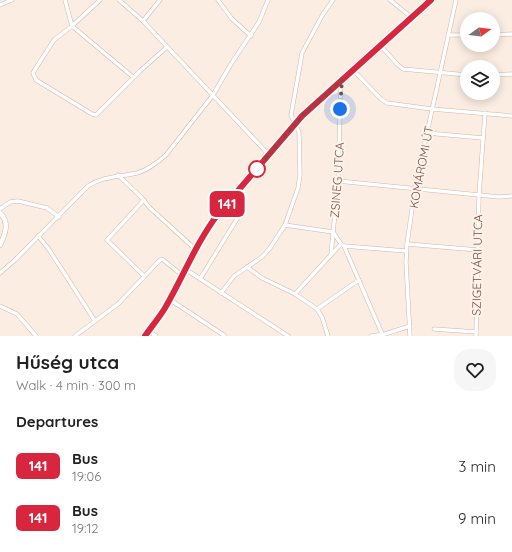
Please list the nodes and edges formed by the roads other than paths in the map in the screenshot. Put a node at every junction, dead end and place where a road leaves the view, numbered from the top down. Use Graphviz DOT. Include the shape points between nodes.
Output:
graph roads {
  1 [pos="12,0"];
  2 [pos="65,0"];
  3 [pos="100,0"];
  4 [pos="118,0"];
  5 [pos="160,0"];
  6 [pos="218,0"];
  7 [pos="268,0"];
  8 [pos="333,0"];
  9 [pos="390,0"];
  10 [pos="431,0"];
  11 [pos="451,0"];
  12 [pos="456,1"];
  13 [pos="0,5"];
  14 [pos="411,17"];
  15 [pos="143,21"];
  16 [pos="72,26"];
  17 [pos="500,34"];
  18 [pos="512,34"];
  19 [pos="448,35"];
  20 [pos="460,35"];
  21 [pos="250,36"];
  22 [pos="380,45"];
  23 [pos="167,47"];
  24 [pos="353,70"];
  25 [pos="440,73"];
  26 [pos="460,74"];
  27 [pos="512,74"];
  28 [pos="500,75"];
  29 [pos="134,77"];
  30 [pos="342,80"];
  31 [pos="213,95"];
  32 [pos="432,109"];
  33 [pos="485,113"];
  34 [pos="512,116"];
  35 [pos="296,124"];
  36 [pos="427,133"];
  37 [pos="483,138"];
  38 [pos="270,156"];
  39 [pos="118,175"];
  40 [pos="338,181"];
  41 [pos="415,188"];
  42 [pos="237,193"];
  43 [pos="479,195"];
  44 [pos="512,196"];
  45 [pos="144,200"];
  46 [pos="0,209"];
  47 [pos="0,213"];
  48 [pos="58,217"];
  49 [pos="285,225"];
  50 [pos="332,232"];
  51 [pos="38,236"];
  52 [pos="407,244"];
  53 [pos="0,245"];
  54 [pos="343,245"];
  55 [pos="195,249"];
  56 [pos="478,250"];
  57 [pos="406,251"];
  58 [pos="331,254"];
  59 [pos="247,267"];
  60 [pos="185,269"];
  61 [pos="0,273"];
  62 [pos="182,275"];
  63 [pos="144,276"];
  64 [pos="200,279"];
  65 [pos="359,280"];
  66 [pos="221,293"];
  67 [pos="295,294"];
  68 [pos="169,299"];
  69 [pos="0,306"];
  70 [pos="317,309"];
  71 [pos="96,321"];
  72 [pos="410,326"];
  73 [pos="434,329"];
  74 [pos="148,331"];
  75 [pos="476,334"];
  76 [pos="383,335"];
  77 [pos="36,336"];
  78 [pos="75,336"];
  79 [pos="145,336"];
  80 [pos="156,336"];
  81 [pos="225,336"];
  82 [pos="288,336"];
  83 [pos="328,336"];
  84 [pos="371,336"];
  85 [pos="410,336"];
  1 -- 13 [label="street"];
  2 -- 16 [label="street"];
  3 -- 16 [label="street"];
  4 -- 15 [label="street"];
  5 -- 15 [label="street"];
  6 -- 21 [label="street" via="232,19"];
  7 -- 21 [label="street"];
  8 -- 35 [label="street" via="302,53 291,115"];
  9 -- 14 [label="street"];
  10 -- 14 [label="street"];
  11 -- 12 [label="street"];
  12 -- 19 [label="street, KOMÁROMI ÚT"];
  14 -- 22 [label="street"];
  15 -- 23 [label="street"];
  16 -- 29 [label="street"];
  16 -- 29 [label="street" via="51,43 34,70 34,77 39,82 96,115"];
  17 -- 18 [label="street"];
  19 -- 20 [label="street"];
  19 -- 25 [label="street, KOMÁROMI ÚT"];
  21 -- 31 [label="street" via="230,64"];
  22 -- 24 [label="street"];
  22 -- 25 [label="street" via="400,68"];
  23 -- 29 [label="street"];
  23 -- 31 [label="street"];
  24 -- 30 [label="street"];
  24 -- 32 [label="street" via="384,102"];
  25 -- 26 [label="street"];
  25 -- 32 [label="street, KOMÁROMI ÚT"];
  27 -- 28 [label="street"];
  30 -- 35 [label="street"];
  30 -- 40 [label="street, ZSINEG UTCA"];
  31 -- 38 [label="street"];
  31 -- 39 [label="street" via="159,162 138,172"];
  32 -- 33 [label="street"];
  32 -- 36 [label="street, KOMÁROMI ÚT"];
  33 -- 34 [label="street"];
  33 -- 37 [label="street, SZIGETVÁRI UTCA"];
  35 -- 38 [label="street"];
  35 -- 49 [label="street" via="300,137 300,175"];
  36 -- 37 [label="street"];
  36 -- 41 [label="street, KOMÁROMI ÚT"];
  37 -- 43 [label="street, SZIGETVÁRI UTCA"];
  38 -- 42 [label="street"];
  39 -- 45 [label="street"];
  39 -- 48 [label="street" via="92,183"];
  40 -- 41 [label="street"];
  40 -- 50 [label="street, ZSINEG UTCA"];
  41 -- 43 [label="street"];
  41 -- 52 [label="street, KOMÁROMI ÚT"];
  42 -- 55 [label="street" via="208,227"];
  42 -- 64 [label="street" via="242,205 240,214"];
  43 -- 44 [label="street"];
  43 -- 56 [label="street, SZIGETVÁRI UTCA"];
  45 -- 55 [label="street"];
  45 -- 63 [label="street" via="107,240"];
  46 -- 48 [label="street" via="10,202 18,201 47,208"];
  47 -- 53 [label="street" via="6,224"];
  48 -- 51 [label="street"];
  49 -- 50 [label="street"];
  49 -- 59 [label="street" via="262,257"];
  50 -- 54 [label="street"];
  50 -- 58 [label="street, ZSINEG UTCA"];
  51 -- 61 [label="street"];
  51 -- 71 [label="street"];
  52 -- 56 [label="street"];
  52 -- 57 [label="street, KOMÁROMI ÚT"];
  54 -- 57 [label="street"];
  54 -- 58 [label="street"];
  54 -- 65 [label="street"];
  55 -- 60 [label="street"];
  56 -- 75 [label="street, SZIGETVÁRI UTCA"];
  57 -- 72 [label="street, KOMÁROMI ÚT"];
  58 -- 67 [label="street"];
  59 -- 66 [label="street" via="234,276"];
  59 -- 67 [label="street" via="262,278"];
  60 -- 62 [label="street"];
  60 -- 64 [label="street"];
  62 -- 63 [label="street" via="162,259"];
  62 -- 68 [label="street"];
  63 -- 71 [label="street" via="118,304"];
  64 -- 66 [label="street"];
  65 -- 70 [label="street"];
  65 -- 76 [label="street"];
  66 -- 82 [label="street"];
  67 -- 70 [label="street"];
  68 -- 74 [label="street"];
  68 -- 81 [label="street"];
  69 -- 77 [label="street" via="17,314"];
  70 -- 83 [label="street"];
  71 -- 78 [label="street"];
  72 -- 76 [label="street"];
  72 -- 85 [label="street, KOMÁROMI ÚT"];
  73 -- 75 [label="street"];
  74 -- 79 [label="street"];
  74 -- 80 [label="street"];
  76 -- 84 [label="street"];
}
